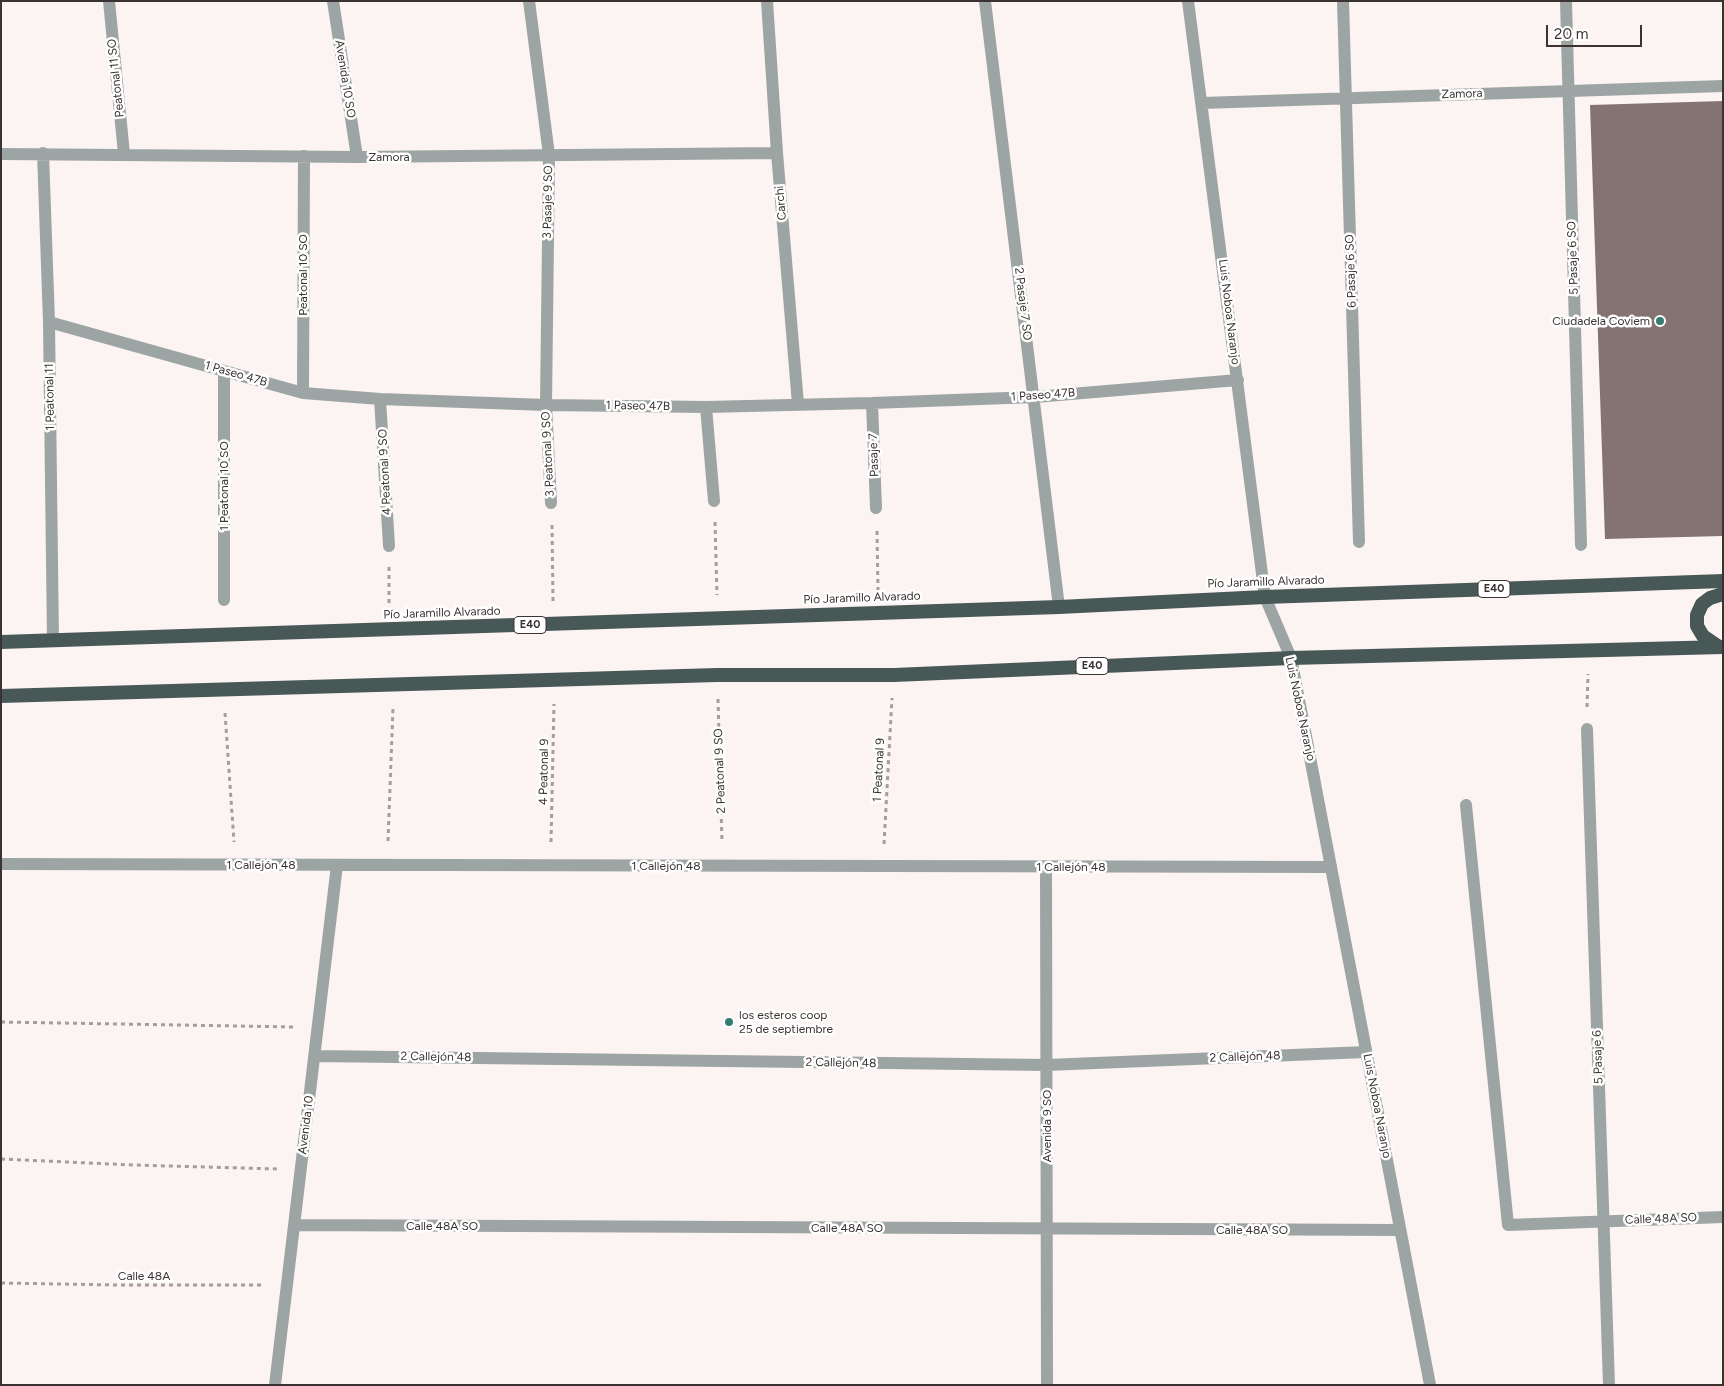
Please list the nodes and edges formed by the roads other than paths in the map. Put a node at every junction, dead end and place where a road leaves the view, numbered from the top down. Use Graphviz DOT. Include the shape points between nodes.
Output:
graph roads {
  1 [pos="108,1"];
  2 [pos="333,1"];
  3 [pos="529,1"];
  4 [pos="767,1"];
  5 [pos="985,1"];
  6 [pos="1188,1"];
  7 [pos="1343,1"];
  8 [pos="1566,1"];
  9 [pos="1723,86"];
  10 [pos="1569,91"];
  11 [pos="1346,98"];
  12 [pos="1202,103"];
  13 [pos="43,153"];
  14 [pos="777,153"];
  15 [pos="1,154"];
  16 [pos="124,154"];
  17 [pos="304,156"];
  18 [pos="549,156"];
  19 [pos="357,157"];
  20 [pos="49,322"];
  21 [pos="224,371"];
  22 [pos="1238,380"];
  23 [pos="303,393"];
  24 [pos="1035,397"];
  25 [pos="380,399"];
  26 [pos="872,403"];
  27 [pos="798,404"];
  28 [pos="546,405"];
  29 [pos="706,406"];
  30 [pos="714,501"];
  31 [pos="551,503"];
  32 [pos="876,508"];
  33 [pos="1359,542"];
  34 [pos="1581,545"];
  35 [pos="389,546"];
  36 [pos="1723,581"];
  37 [pos="1723,594"];
  38 [pos="1265,597"];
  39 [pos="224,600"];
  40 [pos="1059,607"];
  41 [pos="53,640"];
  42 [pos="1,642"];
  43 [pos="1721,647"];
  44 [pos="1291,658"];
  45 [pos="1,696"];
  46 [pos="1587,729"];
  47 [pos="1466,804"];
  48 [pos="1,864"];
  49 [pos="338,865"];
  50 [pos="1046,867"];
  51 [pos="1331,867"];
  52 [pos="1366,1052"];
  53 [pos="315,1056"];
  54 [pos="1047,1065"];
  55 [pos="1723,1217"];
  56 [pos="1604,1221"];
  57 [pos="294,1225"];
  58 [pos="1046,1229"];
  59 [pos="1400,1230"];
  60 [pos="275,1385"];
  61 [pos="1047,1385"];
  62 [pos="1430,1385"];
  63 [pos="1609,1385"];
  1 -- 16 [label="street, Peatonal 11 SO"];
  2 -- 19 [label="street, Avenida 10 SO"];
  3 -- 18 [label="street, 3 Pasaje 9 SO"];
  4 -- 14 [label="street, Carchi"];
  5 -- 24 [label="street, 2 Pasaje 7 SO"];
  6 -- 12 [label="street, Luis Noboa Naranjo"];
  7 -- 11 [label="street, 6 Pasaje 6 SO"];
  8 -- 10 [label="street, 5 Pasaje 6 SO"];
  9 -- 10 [label="street, Zamora"];
  10 -- 11 [label="street, Zamora"];
  10 -- 34 [label="street, 5 Pasaje 6 SO"];
  11 -- 12 [label="street, Zamora"];
  11 -- 33 [label="street, 6 Pasaje 6 SO"];
  12 -- 22 [label="street, Luis Noboa Naranjo"];
  13 -- 15 [label="street, Zamora"];
  13 -- 16 [label="street, Zamora"];
  13 -- 20 [label="street, 1 Peatonal 11"];
  14 -- 18 [label="street, Zamora"];
  14 -- 27 [label="street, Carchi"];
  16 -- 17 [label="street, Zamora"];
  17 -- 19 [label="street, Zamora"];
  17 -- 23 [label="street, Peatonal 10 SO"];
  18 -- 19 [label="street, Zamora"];
  18 -- 28 [label="street, 3 Pasaje 9 SO"];
  20 -- 21 [label="street, 1 Paseo 47B"];
  20 -- 41 [label="street, 1 Peatonal 11"];
  21 -- 23 [label="street, 1 Paseo 47B"];
  21 -- 39 [label="street, 1 Peatonal 10 SO"];
  22 -- 24 [label="street, 1 Paseo 47B"];
  22 -- 38 [label="street, Luis Noboa Naranjo"];
  23 -- 25 [label="street, 1 Paseo 47B"];
  24 -- 26 [label="street, 1 Paseo 47B"];
  24 -- 40 [label="street, 2 Pasaje 7 SO"];
  25 -- 28 [label="street, 1 Paseo 47B"];
  25 -- 35 [label="street, 4 Peatonal 9 SO"];
  26 -- 27 [label="street, 1 Paseo 47B"];
  26 -- 32 [label="street, Pasaje 7"];
  27 -- 29 [label="street, 1 Paseo 47B"];
  28 -- 29 [label="street, 1 Paseo 47B"];
  28 -- 31 [label="street, 3 Peatonal 9 SO"];
  29 -- 30 [label="street"];
  36 -- 38 [label="highway, Pío Jaramillo Alvarado / E40"];
  37 -- 43 [label="highway" via="1702,604 1697,615 1697,626 1703,636"];
  38 -- 40 [label="highway, Pío Jaramillo Alvarado / E40"];
  38 -- 44 [label="street, Luis Noboa Naranjo"];
  40 -- 41 [label="highway, Pío Jaramillo Alvarado / E40"];
  41 -- 42 [label="highway, Pío Jaramillo Alvarado / E40"];
  43 -- 44 [label="highway, E40"];
  44 -- 45 [label="highway, E40" via="894,675 717,676"];
  44 -- 51 [label="street, Luis Noboa Naranjo"];
  46 -- 56 [label="street, 5 Pasaje 6"];
  47 -- 56 [label="street, Calle 48A SO" via="1508,1225"];
  48 -- 49 [label="street, 1 Callejón 48"];
  49 -- 50 [label="street, 1 Callejón 48"];
  49 -- 53 [label="street, Avenida 10"];
  50 -- 51 [label="street, 1 Callejón 48"];
  50 -- 54 [label="street, Avenida 9 SO"];
  51 -- 52 [label="street, Luis Noboa Naranjo"];
  52 -- 54 [label="street, 2 Callejón 48"];
  52 -- 59 [label="street, Luis Noboa Naranjo"];
  53 -- 54 [label="street, 2 Callejón 48"];
  53 -- 57 [label="street, Avenida 10"];
  54 -- 58 [label="street, Avenida 9 SO"];
  55 -- 56 [label="street, Calle 48A SO"];
  56 -- 63 [label="street, 5 Pasaje 6"];
  57 -- 58 [label="street, Calle 48A SO"];
  57 -- 60 [label="street, Avenida 10"];
  58 -- 59 [label="street, Calle 48A SO"];
  58 -- 61 [label="street, Avenida 9 SO"];
  59 -- 62 [label="street, Luis Noboa Naranjo"];
}
